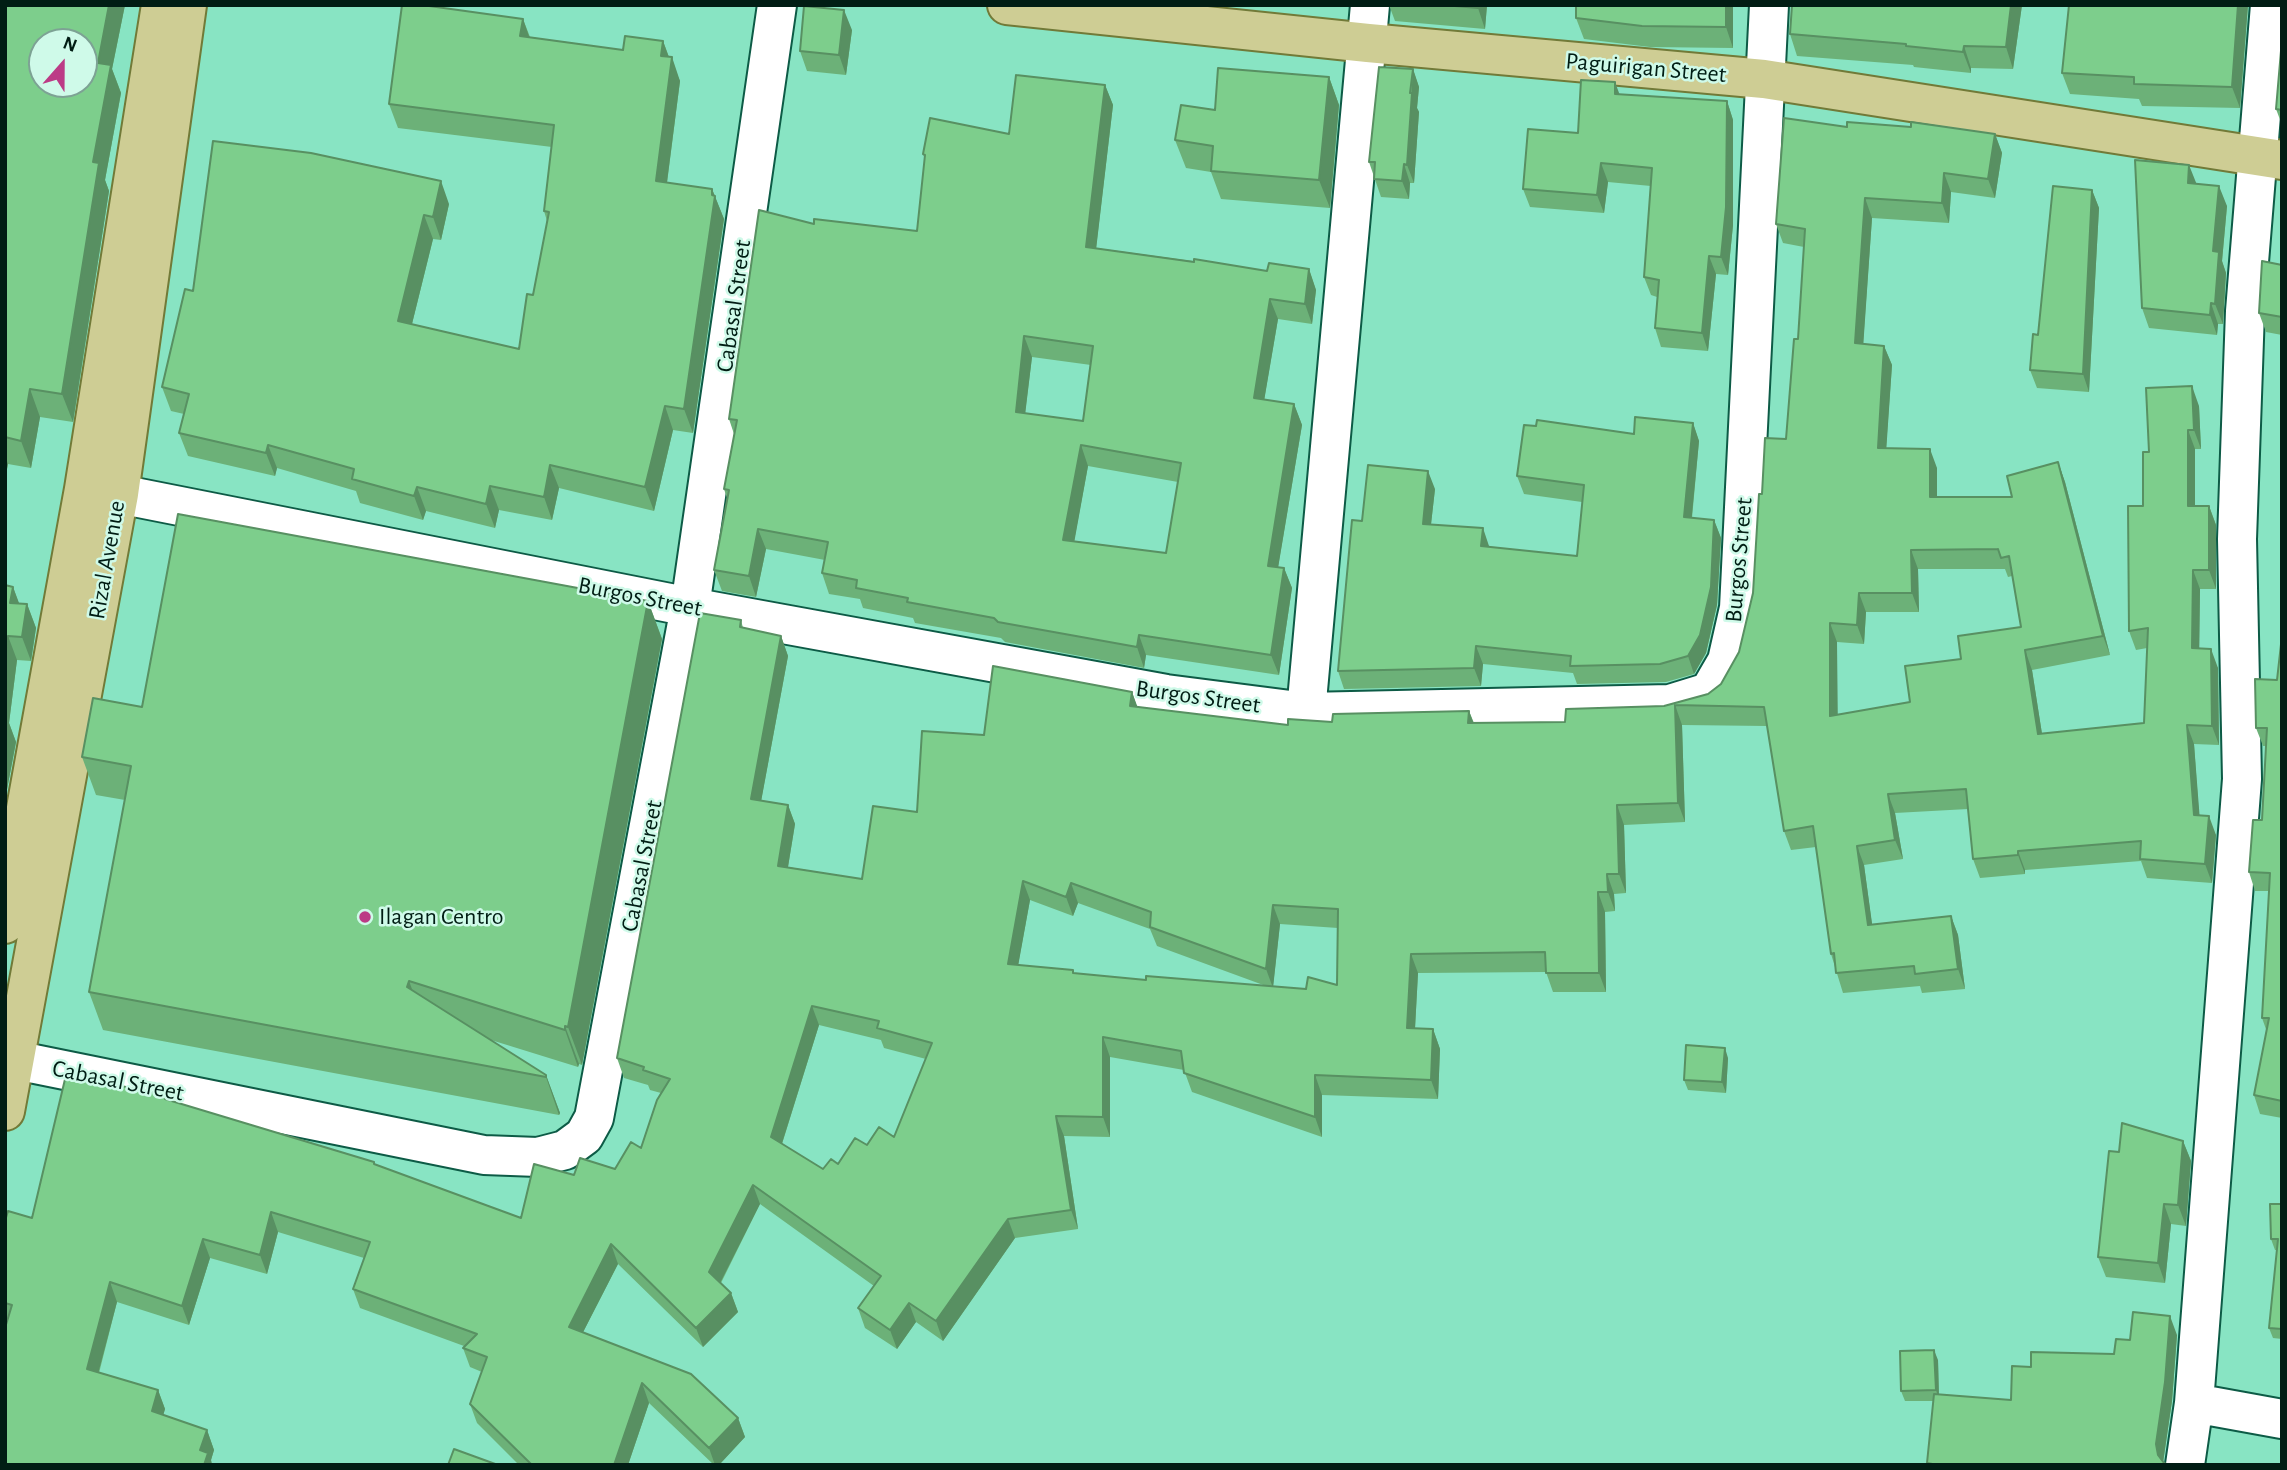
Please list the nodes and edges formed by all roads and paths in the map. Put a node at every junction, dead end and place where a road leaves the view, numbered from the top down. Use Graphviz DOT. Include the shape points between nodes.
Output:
graph roads {
  1 [pos="161,5"];
  2 [pos="187,5"];
  3 [pos="777,5"];
  4 [pos="1007,5"];
  5 [pos="1370,5"];
  6 [pos="1769,5"];
  7 [pos="2270,5"];
  8 [pos="1368,43"];
  9 [pos="1764,79"];
  10 [pos="2269,158"];
  11 [pos="102,491"];
  12 [pos="690,607"];
  13 [pos="1306,712"];
  14 [pos="5,924"];
  15 [pos="11,1059"];
  16 [pos="5,1111"];
  17 [pos="2194,1403"];
  18 [pos="2282,1419"];
  19 [pos="2185,1465"];
  1 -- 11 [label="main road, Rizal Avenue"];
  2 -- 11 [label="main road, Rizal Avenue"];
  3 -- 12 [label="street, Cabasal Street"];
  4 -- 8 [label="main road, Paguirigan Street"];
  5 -- 8 [label="street"];
  6 -- 9 [label="street, Burgos Street"];
  7 -- 10 [label="street"];
  8 -- 9 [label="main road, Paguirigan Street"];
  8 -- 13 [label="street"];
  9 -- 10 [label="main road, Paguirigan Street"];
  9 -- 13 [label="street, Burgos Street" via="1739,608 1727,661 1709,692 1670,705"];
  10 -- 17 [label="street" via="2245,311 2237,539 2242,779"];
  11 -- 12 [label="street, Burgos Street"];
  11 -- 14 [label="main road, Rizal Avenue"];
  11 -- 15 [label="main road, Rizal Avenue"];
  12 -- 13 [label="street, Burgos Street" via="1166,694"];
  12 -- 15 [label="street, Cabasal Street" via="594,1118 583,1136 565,1150 538,1157 484,1155"];
  15 -- 16 [label="main road, Rizal Avenue"];
  17 -- 18 [label="street"];
  17 -- 19 [label="street"];
}
